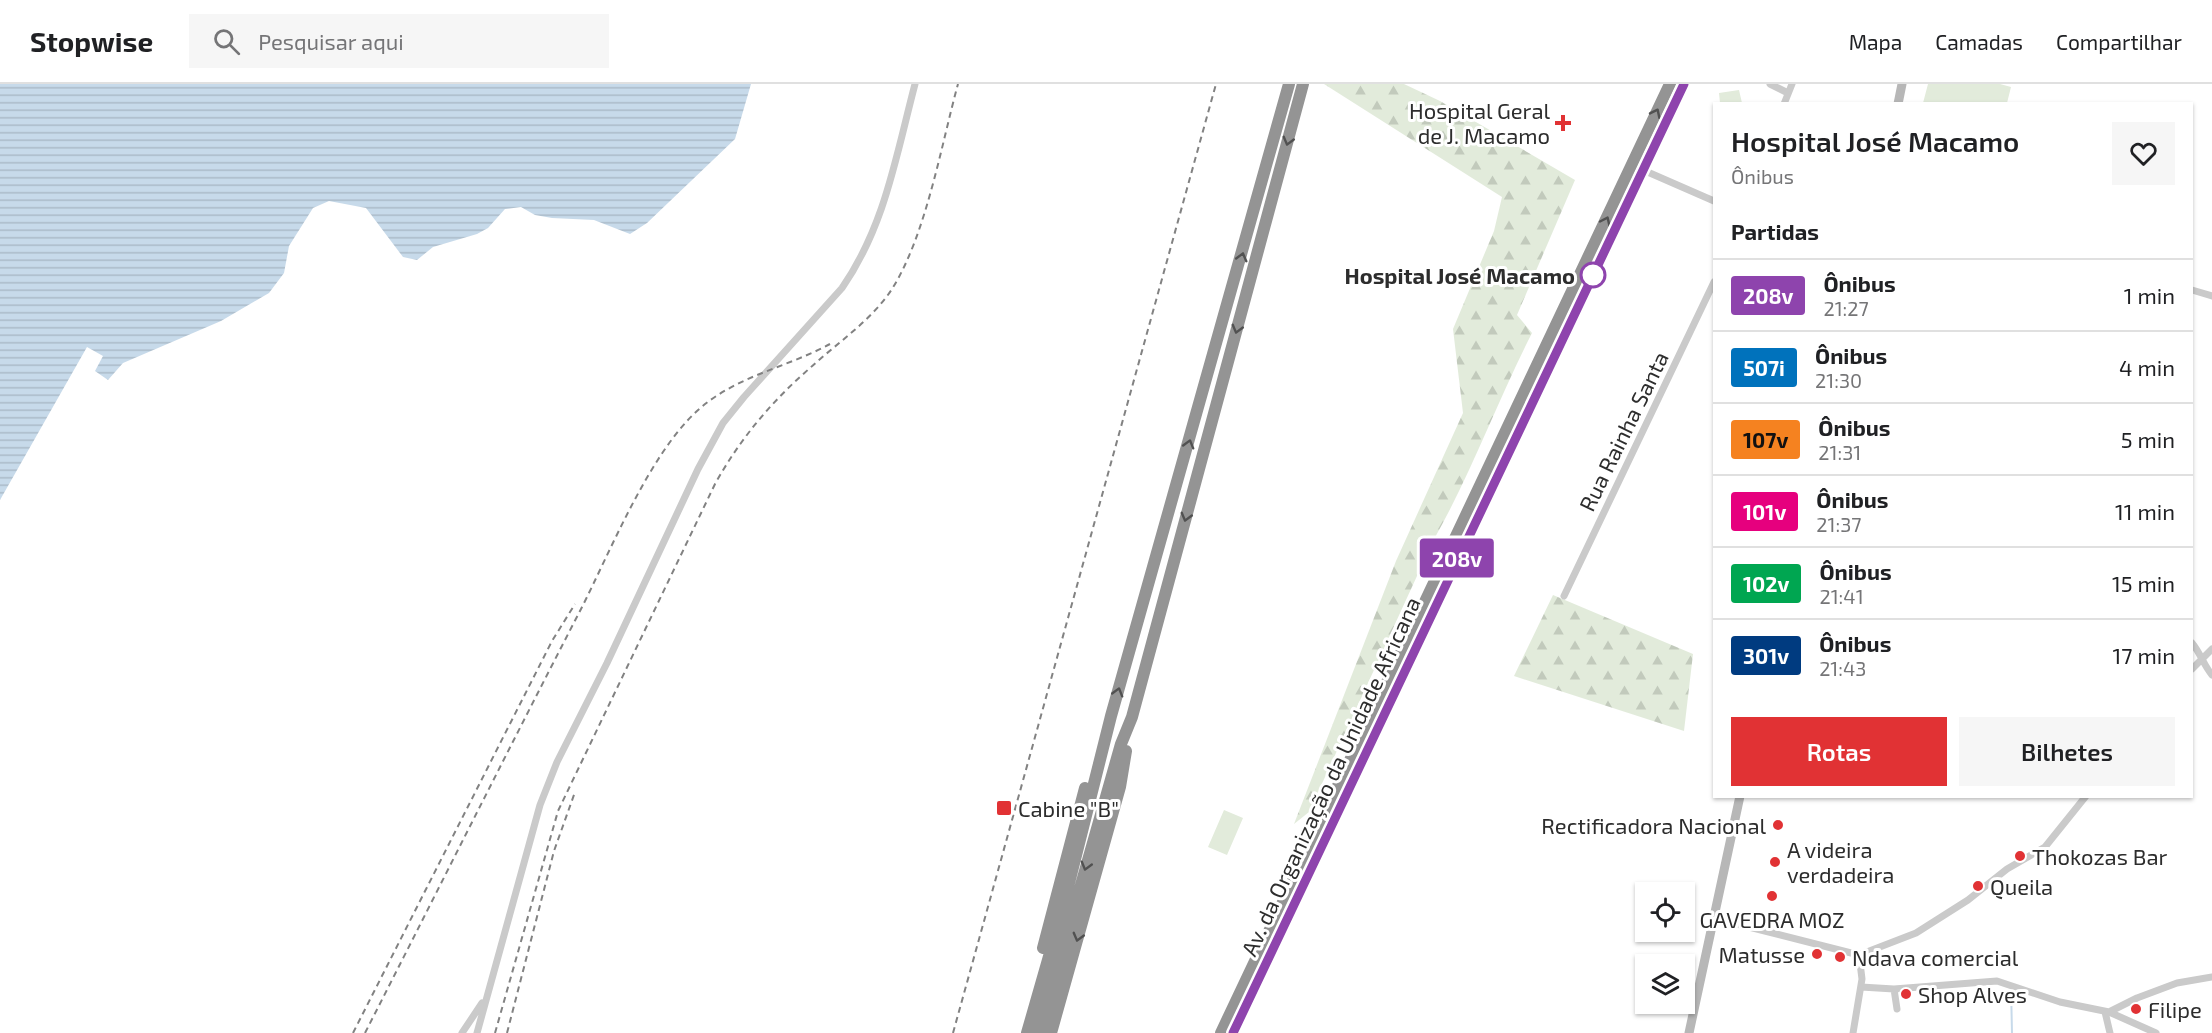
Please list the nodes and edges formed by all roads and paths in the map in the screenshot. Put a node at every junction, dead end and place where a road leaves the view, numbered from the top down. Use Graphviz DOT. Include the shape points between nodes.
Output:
graph roads {
  1 [pos="915,84"];
  2 [pos="1289,84"];
  3 [pos="1303,84"];
  4 [pos="1670,84"];
  5 [pos="1684,84"];
  6 [pos="1770,84"];
  7 [pos="1792,84"];
  8 [pos="1902,84"];
  9 [pos="1788,93"];
  10 [pos="1785,102"];
  11 [pos="1898,102"];
  12 [pos="1633,164"];
  13 [pos="1644,171"];
  14 [pos="1713,201"];
  15 [pos="1713,284"];
  16 [pos="2193,290"];
  17 [pos="2212,297"];
  18 [pos="1564,596"];
  19 [pos="2193,644"];
  20 [pos="2212,649"];
  21 [pos="2203,657"];
  22 [pos="2193,668"];
  23 [pos="2212,675"];
  24 [pos="1111,716"];
  25 [pos="1132,717"];
  26 [pos="1740,798"];
  27 [pos="2085,798"];
  28 [pos="1713,918"];
  29 [pos="1859,956"];
  30 [pos="2212,977"];
  31 [pos="1861,987"];
  32 [pos="1894,989"];
  33 [pos="487,996"];
  34 [pos="1898,1009"];
  35 [pos="2107,1012"];
  36 [pos="462,1033"];
  37 [pos="477,1033"];
  38 [pos="1019,1033"];
  39 [pos="1027,1033"];
  40 [pos="1039,1033"];
  41 [pos="1051,1033"];
  42 [pos="1221,1033"];
  43 [pos="1233,1033"];
  44 [pos="1689,1033"];
  45 [pos="1853,1033"];
  46 [pos="2110,1033"];
  47 [pos="2156,1033"];
  1 -- 33 [label="street" via="877,226 859,264 723,423 557,762 540,805"];
  24 -- 2 [label="highway, one-way"];
  3 -- 25 [label="highway, one-way"];
  12 -- 4 [label="highway, Av. da Organização da Unidade Africana, one-way"];
  5 -- 13 [label="highway, Av. da Organização da Unidade Africana"];
  6 -- 9 [label="street"];
  7 -- 9 [label="street"];
  8 -- 11 [label="main road"];
  9 -- 10 [label="street"];
  12 -- 13 [label="street"];
  42 -- 12 [label="highway, Av. da Organização da Unidade Africana, one-way"];
  13 -- 14 [label="street"];
  13 -- 43 [label="highway, Av. da Organização da Unidade Africana"];
  15 -- 18 [label="street, Rua Rainha Santa"];
  16 -- 17 [label="street"];
  19 -- 21 [label="street"];
  20 -- 21 [label="street"];
  21 -- 22 [label="street"];
  21 -- 23 [label="street"];
  24 -- 38 [label="highway" via="1075,823"];
  24 -- 39 [label="highway"];
  25 -- 40 [label="highway, one-way"];
  25 -- 41 [label="highway, one-way" via="1120,788"];
  26 -- 28 [label="main road"];
  27 -- 29 [label="street" via="2044,847 1916,933"];
  28 -- 29 [label="street"];
  28 -- 44 [label="main road"];
  29 -- 31 [label="street" via="1863,969"];
  30 -- 35 [label="street" via="2177,983"];
  31 -- 32 [label="street"];
  31 -- 45 [label="street"];
  32 -- 34 [label="street"];
  32 -- 35 [label="street" via="1997,981 2060,1002"];
  33 -- 36 [label="street"];
  33 -- 37 [label="street"];
  35 -- 46 [label="street"];
  35 -- 47 [label="street"];
}
